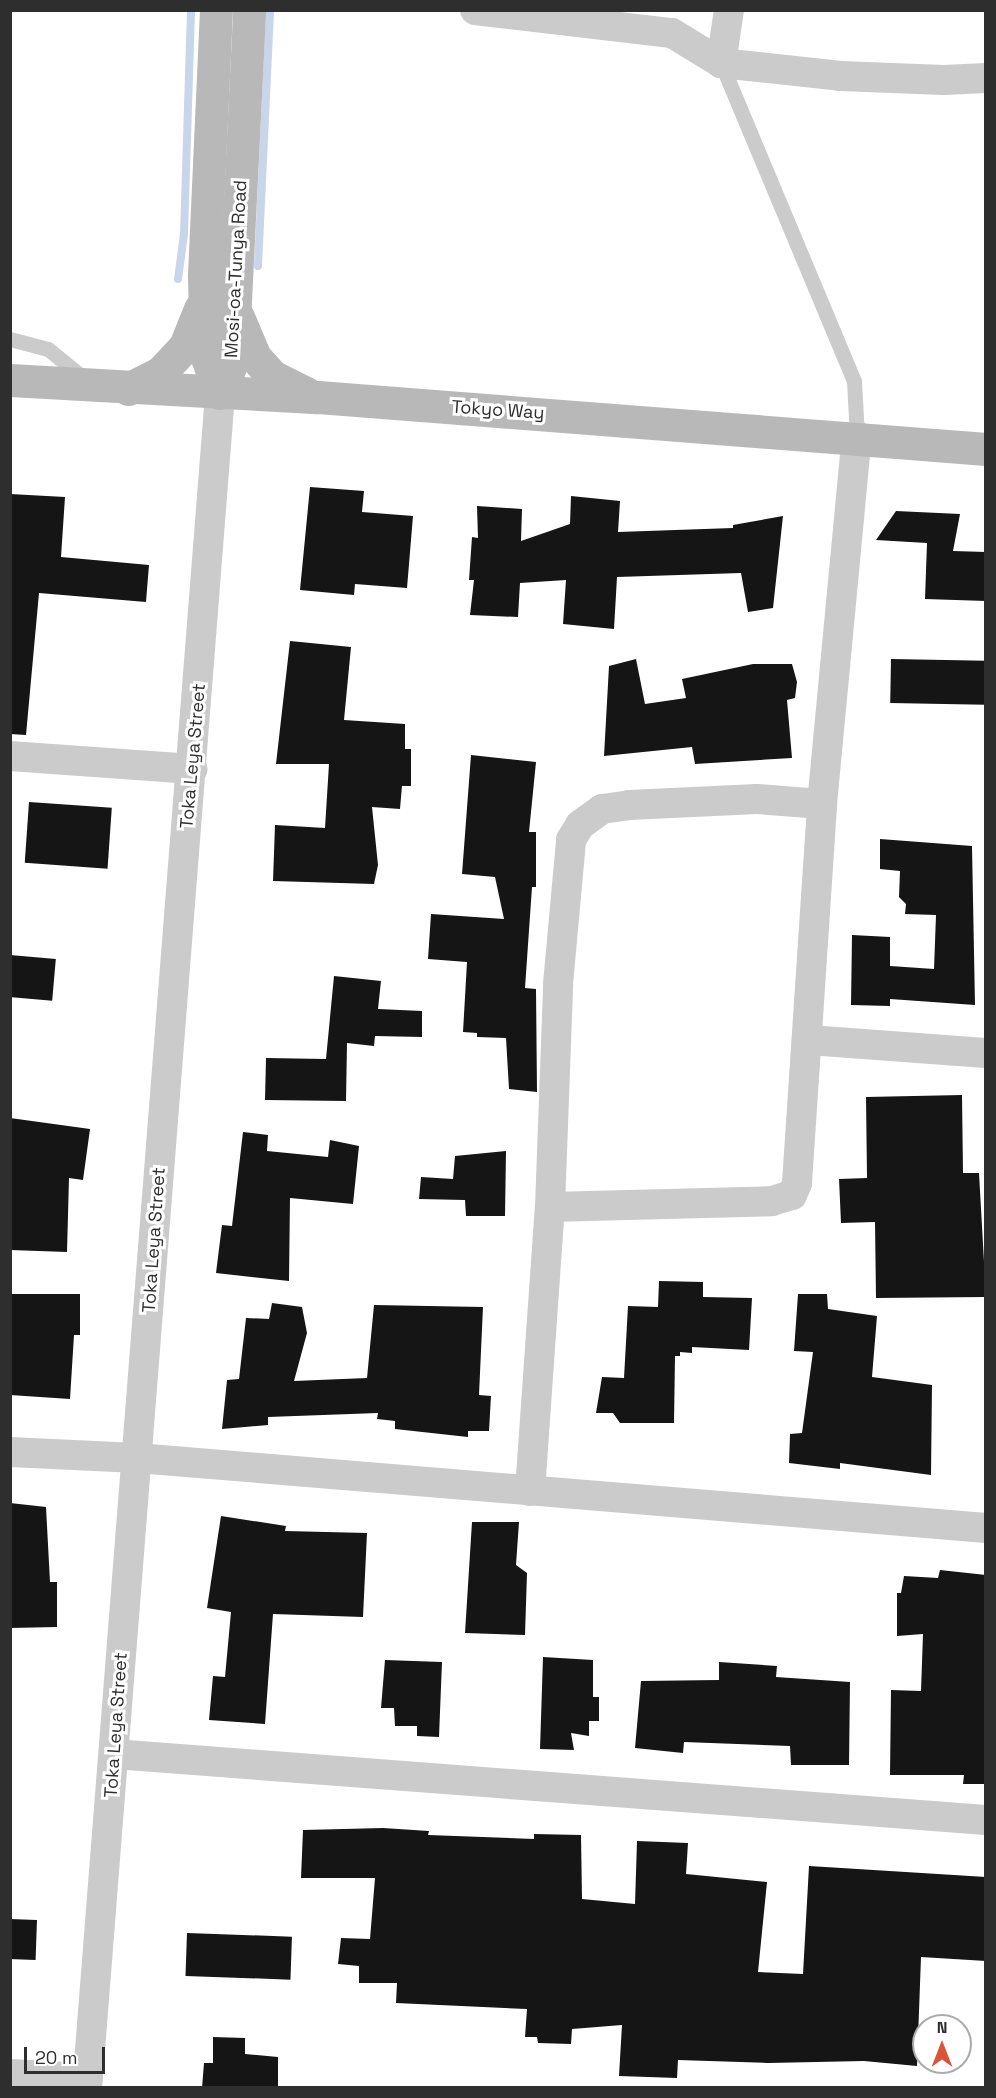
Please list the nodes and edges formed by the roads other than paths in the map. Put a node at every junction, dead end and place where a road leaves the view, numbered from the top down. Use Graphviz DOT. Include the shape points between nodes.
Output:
graph roads {
  1 [pos="216,10"];
  2 [pos="249,10"];
  3 [pos="475,10"];
  4 [pos="729,10"];
  5 [pos="722,63"];
  6 [pos="986,78"];
  7 [pos="204,276"];
  8 [pos="236,309"];
  9 [pos="10,339"];
  10 [pos="10,380"];
  11 [pos="93,387"];
  12 [pos="128,389"];
  13 [pos="220,393"];
  14 [pos="318,398"];
  15 [pos="856,436"];
  16 [pos="986,449"];
  17 [pos="10,756"];
  18 [pos="193,769"];
  19 [pos="822,804"];
  20 [pos="809,1040"];
  21 [pos="986,1053"];
  22 [pos="550,1207"];
  23 [pos="10,1452"];
  24 [pos="137,1458"];
  25 [pos="530,1491"];
  26 [pos="986,1528"];
  27 [pos="114,1754"];
  28 [pos="986,1820"];
  29 [pos="10,2074"];
  30 [pos="88,2083"];
  1 -- 7 [label="main road, Mosi-oa-Tunya Road"];
  2 -- 8 [label="main road, Mosi-oa-Tunya Road"];
  3 -- 5 [label="street" via="672,33"];
  4 -- 5 [label="street"];
  5 -- 6 [label="street" via="840,76"];
  5 -- 15 [label="lane" via="854,381"];
  7 -- 12 [label="main road" via="199,313 185,346 160,373"];
  7 -- 13 [label="main road, Mosi-oa-Tunya Road" via="206,355"];
  8 -- 13 [label="main road, Mosi-oa-Tunya Road" via="232,362"];
  8 -- 14 [label="main road" via="255,357 272,376"];
  9 -- 11 [label="lane" via="48,349"];
  10 -- 11 [label="main road, Tokyo Way"];
  11 -- 12 [label="main road, Tokyo Way"];
  12 -- 13 [label="main road, Tokyo Way"];
  13 -- 14 [label="main road, Tokyo Way"];
  13 -- 18 [label="street, Toka Leya Street"];
  14 -- 15 [label="main road, Tokyo Way"];
  15 -- 16 [label="main road, Tokyo Way"];
  15 -- 19 [label="street"];
  17 -- 18 [label="street"];
  18 -- 24 [label="street, Toka Leya Street"];
  19 -- 20 [label="street"];
  19 -- 22 [label="street" via="757,799 629,805 602,809 580,825 571,840 566,868"];
  20 -- 21 [label="street"];
  20 -- 22 [label="street" via="801,1157 792,1195 772,1201"];
  22 -- 25 [label="street"];
  23 -- 24 [label="street"];
  24 -- 25 [label="street"];
  24 -- 27 [label="street, Toka Leya Street"];
  25 -- 26 [label="street"];
  27 -- 28 [label="street"];
  27 -- 30 [label="street, Toka Leya Street"];
  29 -- 30 [label="street"];
}
